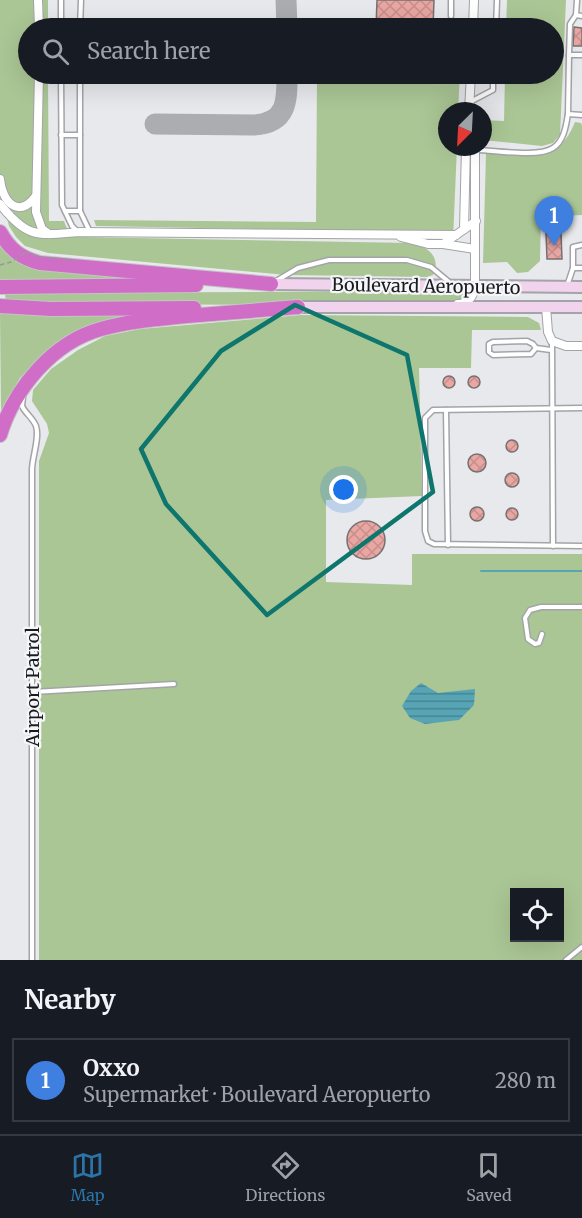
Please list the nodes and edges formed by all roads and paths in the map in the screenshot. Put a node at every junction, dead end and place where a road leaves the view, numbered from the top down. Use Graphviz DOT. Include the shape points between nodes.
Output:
graph roads {
  1 [pos="38,0"];
  2 [pos="61,0"];
  3 [pos="81,0"];
  4 [pos="451,0"];
  5 [pos="474,0"];
  6 [pos="497,0"];
  7 [pos="577,0"];
  8 [pos="451,16"];
  9 [pos="579,16"];
  10 [pos="39,18"];
  11 [pos="61,18"];
  12 [pos="80,18"];
  13 [pos="473,18"];
  14 [pos="496,18"];
  15 [pos="569,55"];
  16 [pos="582,55"];
  17 [pos="39,84"];
  18 [pos="61,84"];
  19 [pos="80,84"];
  20 [pos="470,84"];
  21 [pos="493,84"];
  22 [pos="469,102"];
  23 [pos="476,102"];
  24 [pos="568,114"];
  25 [pos="582,115"];
  26 [pos="62,135"];
  27 [pos="80,135"];
  28 [pos="492,149"];
  29 [pos="466,156"];
  30 [pos="475,156"];
  31 [pos="0,179"];
  32 [pos="37,195"];
  33 [pos="0,204"];
  34 [pos="65,211"];
  35 [pos="80,211"];
  36 [pos="476,221"];
  37 [pos="464,229"];
  38 [pos="0,232"];
  39 [pos="81,232"];
  40 [pos="90,232"];
  41 [pos="50,234"];
  42 [pos="394,235"];
  43 [pos="456,235"];
  44 [pos="443,244"];
  45 [pos="582,245"];
  46 [pos="475,249"];
  47 [pos="76,260"];
  48 [pos="0,265"];
  49 [pos="573,268"];
  50 [pos="582,268"];
  51 [pos="271,284"];
  52 [pos="1,287"];
  53 [pos="454,287"];
  54 [pos="475,287"];
  55 [pos="566,287"];
  56 [pos="582,287"];
  57 [pos="1,306"];
  58 [pos="346,306"];
  59 [pos="298,307"];
  60 [pos="546,307"];
  61 [pos="582,307"];
  62 [pos="552,341"];
  63 [pos="582,346"];
  64 [pos="536,348"];
  65 [pos="551,350"];
  66 [pos="37,369"];
  67 [pos="582,408"];
  68 [pos="551,409"];
  69 [pos="446,410"];
  70 [pos="0,435"];
  71 [pos="447,545"];
  72 [pos="553,546"];
  73 [pos="582,546"];
  74 [pos="582,607"];
  75 [pos="542,634"];
  76 [pos="174,684"];
  77 [pos="33,692"];
  78 [pos="582,947"];
  79 [pos="32,960"];
  80 [pos="566,960"];
  1 -- 10 [label="street"];
  2 -- 11 [label="lane"];
  3 -- 12 [label="lane"];
  4 -- 8 [label="lane"];
  5 -- 13 [label="street"];
  6 -- 14 [label="lane"];
  7 -- 9 [label="lane"];
  9 -- 15 [label="lane" via="570,24"];
  15 -- 16 [label="lane"];
  15 -- 24 [label="lane"];
  17 -- 32 [label="street"];
  18 -- 26 [label="lane"];
  19 -- 27 [label="lane"];
  20 -- 22 [label="street"];
  21 -- 23 [label="lane" via="493,90"];
  24 -- 25 [label="lane"];
  24 -- 28 [label="lane" via="564,133 553,148 541,153"];
  26 -- 27 [label="lane"];
  26 -- 34 [label="lane"];
  27 -- 35 [label="lane"];
  29 -- 37 [label="street"];
  30 -- 36 [label="street"];
  31 -- 32 [label="street" via="2,194 16,206 24,207"];
  32 -- 41 [label="street" via="38,222"];
  33 -- 41 [label="street" via="26,231"];
  34 -- 35 [label="lane"];
  34 -- 39 [label="lane" via="72,226"];
  35 -- 40 [label="lane"];
  36 -- 37 [label="street"];
  36 -- 46 [label="street"];
  37 -- 43 [label="street"];
  38 -- 51 [label="highway" via="16,254 40,263"];
  39 -- 40 [label="street"];
  39 -- 41 [label="street"];
  40 -- 42 [label="street"];
  42 -- 43 [label="street"];
  42 -- 44 [label="street"];
  43 -- 44 [label="street"];
  44 -- 46 [label="street"];
  45 -- 49 [label="lane" via="573,247"];
  46 -- 54 [label="street"];
  47 -- 48 [label="path, bridge" via="26,252"];
  49 -- 50 [label="lane"];
  49 -- 55 [label="lane"];
  51 -- 52 [label="highway"];
  51 -- 53 [label="street, Boulevard Aeropuerto"];
  51 -- 53 [label="lane" via="298,268 329,260 407,260 431,267"];
  53 -- 54 [label="street, Boulevard Aeropuerto"];
  54 -- 55 [label="street, Boulevard Aeropuerto"];
  54 -- 58 [label="street" via="464,303"];
  55 -- 56 [label="street, Boulevard Aeropuerto"];
  57 -- 59 [label="highway"];
  58 -- 59 [label="street, Boulevard Aeropuerto"];
  58 -- 60 [label="street, Boulevard Aeropuerto"];
  59 -- 66 [label="highway" via="132,322 98,329 77,339"];
  60 -- 61 [label="street, Boulevard Aeropuerto"];
  60 -- 62 [label="street"];
  62 -- 63 [label="street"];
  62 -- 65 [label="lane"];
  64 -- 64 [label="lane" via="531,354 493,355 489,349 493,342 527,341"];
  64 -- 65 [label="lane"];
  65 -- 68 [label="lane"];
  66 -- 70 [label="highway" via="14,400"];
  66 -- 77 [label="lane, Airport Patrol" via="22,406 37,428 32,456"];
  67 -- 68 [label="lane"];
  68 -- 69 [label="lane"];
  68 -- 72 [label="lane"];
  69 -- 71 [label="lane"];
  69 -- 71 [label="lane" via="433,410 425,418 425,531 431,543"];
  71 -- 72 [label="lane"];
  72 -- 73 [label="lane"];
  74 -- 75 [label="lane" via="530,610 525,618 528,639 539,643"];
  76 -- 77 [label="lane"];
  77 -- 79 [label="lane, Airport Patrol"];
  78 -- 80 [label="lane"];
}
